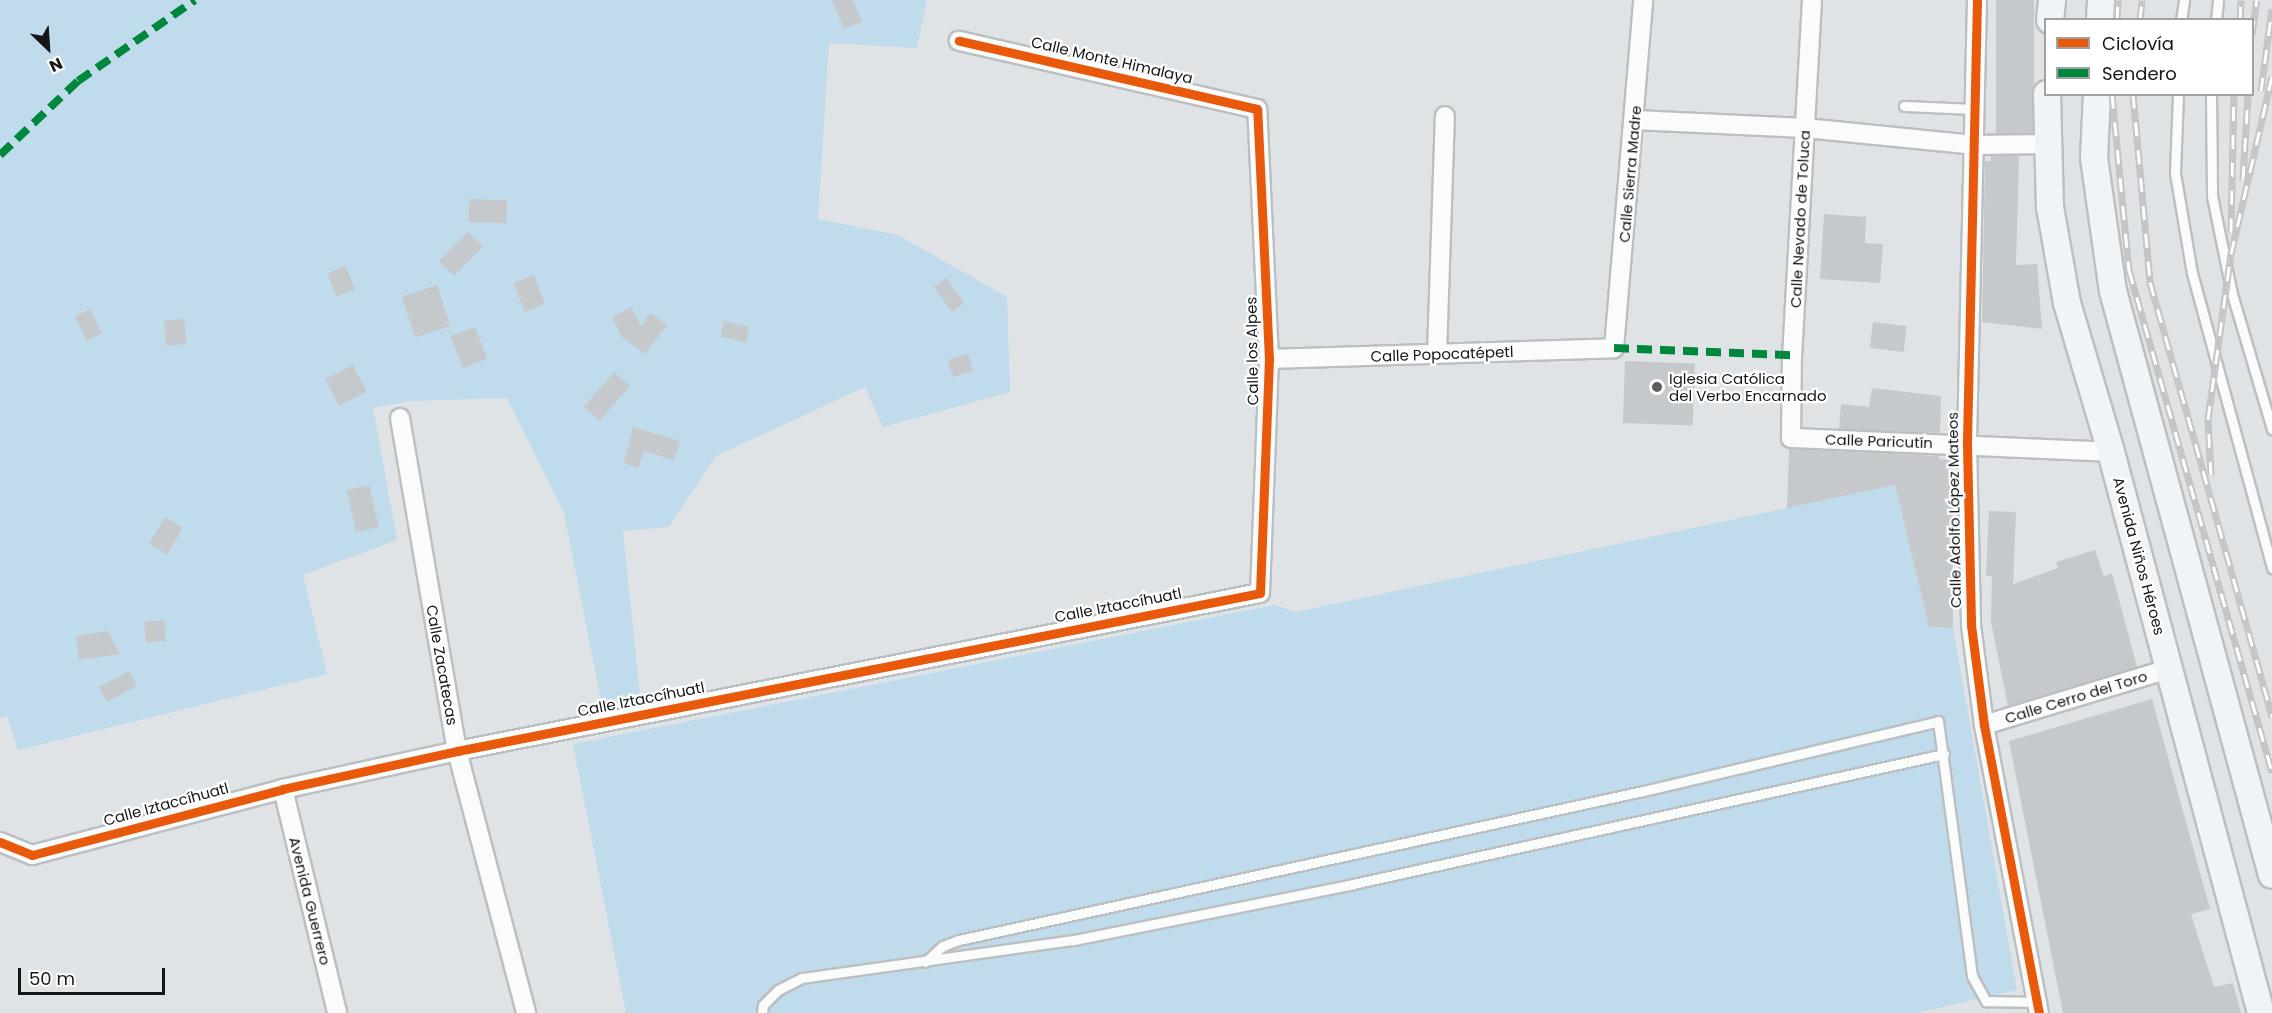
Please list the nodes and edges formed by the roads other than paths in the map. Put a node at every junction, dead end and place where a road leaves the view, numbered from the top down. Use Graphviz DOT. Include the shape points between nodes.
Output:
graph roads {
  1 [pos="1643,0"];
  2 [pos="1812,0"];
  3 [pos="1977,0"];
  4 [pos="2052,0"];
  5 [pos="2101,0"];
  6 [pos="2184,0"];
  7 [pos="2218,0"];
  8 [pos="2050,18"];
  9 [pos="2100,18"];
  10 [pos="2181,18"];
  11 [pos="2216,18"];
  12 [pos="959,41"];
  13 [pos="2047,96"];
  14 [pos="2097,96"];
  15 [pos="2178,96"];
  16 [pos="2211,96"];
  17 [pos="1904,106"];
  18 [pos="1257,109"];
  19 [pos="1975,109"];
  20 [pos="1445,116"];
  21 [pos="1635,120"];
  22 [pos="1805,128"];
  23 [pos="2050,144"];
  24 [pos="1974,145"];
  25 [pos="1614,348"];
  26 [pos="1437,354"];
  27 [pos="1269,359"];
  28 [pos="400,418"];
  29 [pos="2272,429"];
  30 [pos="1791,438"];
  31 [pos="1967,445"];
  32 [pos="2111,452"];
  33 [pos="2272,568"];
  34 [pos="1260,593"];
  35 [pos="2168,669"];
  36 [pos="1984,725"];
  37 [pos="457,751"];
  38 [pos="1944,754"];
  39 [pos="283,789"];
  40 [pos="0,842"];
  41 [pos="2272,875"];
  42 [pos="925,962"];
  43 [pos="2038,1008"];
  44 [pos="337,1013"];
  45 [pos="526,1013"];
  46 [pos="762,1013"];
  47 [pos="2262,1013"];
  1 -- 21 [label="street, Calle Sierra Madre"];
  2 -- 22 [label="street, Calle Nevado de Toluca"];
  3 -- 19 [label="street, Calle Adolfo López Mateos"];
  4 -- 8 [label="main road"];
  5 -- 9 [label="main road"];
  6 -- 10 [label="lane"];
  7 -- 11 [label="lane"];
  12 -- 18 [label="street, Calle Monte Himalaya"];
  13 -- 23 [label="main road, Avenida Niños Héroes"];
  14 -- 41 [label="main road" via="2094,158 2114,291"];
  15 -- 33 [label="lane" via="2175,173 2192,273"];
  16 -- 29 [label="lane" via="2212,196 2232,294"];
  17 -- 19 [label="lane"];
  18 -- 27 [label="street, Calle los Alpes"];
  19 -- 24 [label="street, Calle Adolfo López Mateos"];
  20 -- 26 [label="street"];
  21 -- 22 [label="street"];
  21 -- 25 [label="street, Calle Sierra Madre"];
  22 -- 24 [label="street"];
  22 -- 30 [label="street, Calle Nevado de Toluca"];
  23 -- 24 [label="street"];
  23 -- 32 [label="main road, Avenida Niños Héroes" via="2050,207 2067,303"];
  24 -- 31 [label="street, Calle Adolfo López Mateos"];
  25 -- 26 [label="street, Calle Popocatépetl"];
  26 -- 27 [label="street, Calle Popocatépetl"];
  27 -- 34 [label="street, Calle los Alpes"];
  28 -- 37 [label="street, Calle Zacatecas"];
  30 -- 31 [label="street, Calle Paricutín"];
  31 -- 32 [label="street, Calle Paricutín"];
  31 -- 36 [label="street, Calle Adolfo López Mateos" via="1971,624"];
  32 -- 35 [label="main road, Avenida Niños Héroes"];
  34 -- 37 [label="street, Calle Iztaccíhuatl"];
  35 -- 36 [label="street, Calle Cerro del Toro"];
  35 -- 47 [label="main road, Avenida Niños Héroes"];
  36 -- 43 [label="street, Calle Adolfo López Mateos"];
  37 -- 39 [label="street, Calle Iztaccíhuatl"];
  37 -- 45 [label="street, Calle Zacatecas"];
  38 -- 42 [label="lane" via="1342,886 1074,940"];
  38 -- 42 [label="lane" via="1938,722 1643,791 959,940 943,946"];
  38 -- 43 [label="lane" via="1972,976 1986,1001"];
  39 -- 40 [label="street, Calle Iztaccíhuatl" via="32,855"];
  39 -- 44 [label="street, Avenida Guerrero"];
  42 -- 46 [label="lane" via="802,978 778,990 763,1005"];
}
